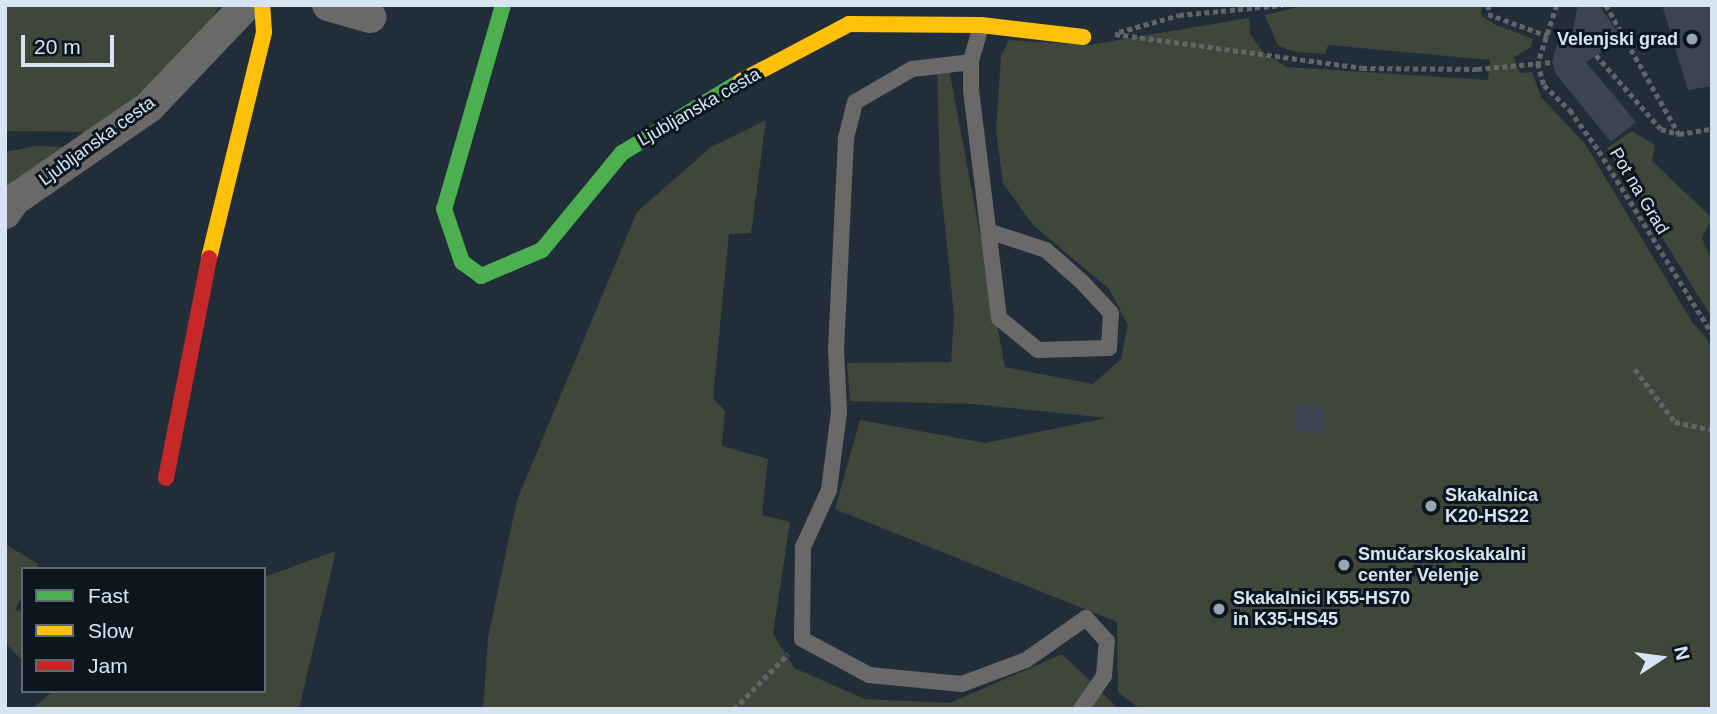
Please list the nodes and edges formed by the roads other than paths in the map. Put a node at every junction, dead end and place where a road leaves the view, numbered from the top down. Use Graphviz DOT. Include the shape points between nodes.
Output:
graph roads {
  1 [pos="246,5"];
  2 [pos="262,5"];
  3 [pos="328,5"];
  4 [pos="503,5"];
  5 [pos="370,18"];
  6 [pos="981,25"];
  7 [pos="1083,37"];
  8 [pos="971,62"];
  9 [pos="5,213"];
  10 [pos="991,232"];
  11 [pos="166,478"];
  12 [pos="1081,709"];
  1 -- 9 [label="street, Ljubljanska cesta" via="149,107 14,200"];
  2 -- 11 [label="street" via="264,32 212,242"];
  3 -- 5 [label="street"];
  4 -- 6 [label="street, Ljubljanska cesta" via="444,209 462,262 481,276 542,250 622,153 692,107 849,24"];
  6 -- 7 [label="street, Ljubljanska cesta"];
  6 -- 8 [label="lane"];
  8 -- 10 [label="lane"];
  8 -- 12 [label="lane" via="912,69 855,103 845,152 836,350 839,412 829,491 803,547 802,639 869,676 962,684 1026,660 1086,618 1107,640 1104,676"];
  10 -- 10 [label="lane" via="999,318 1038,350 1109,348 1111,313 1082,282 1046,250"];
}
